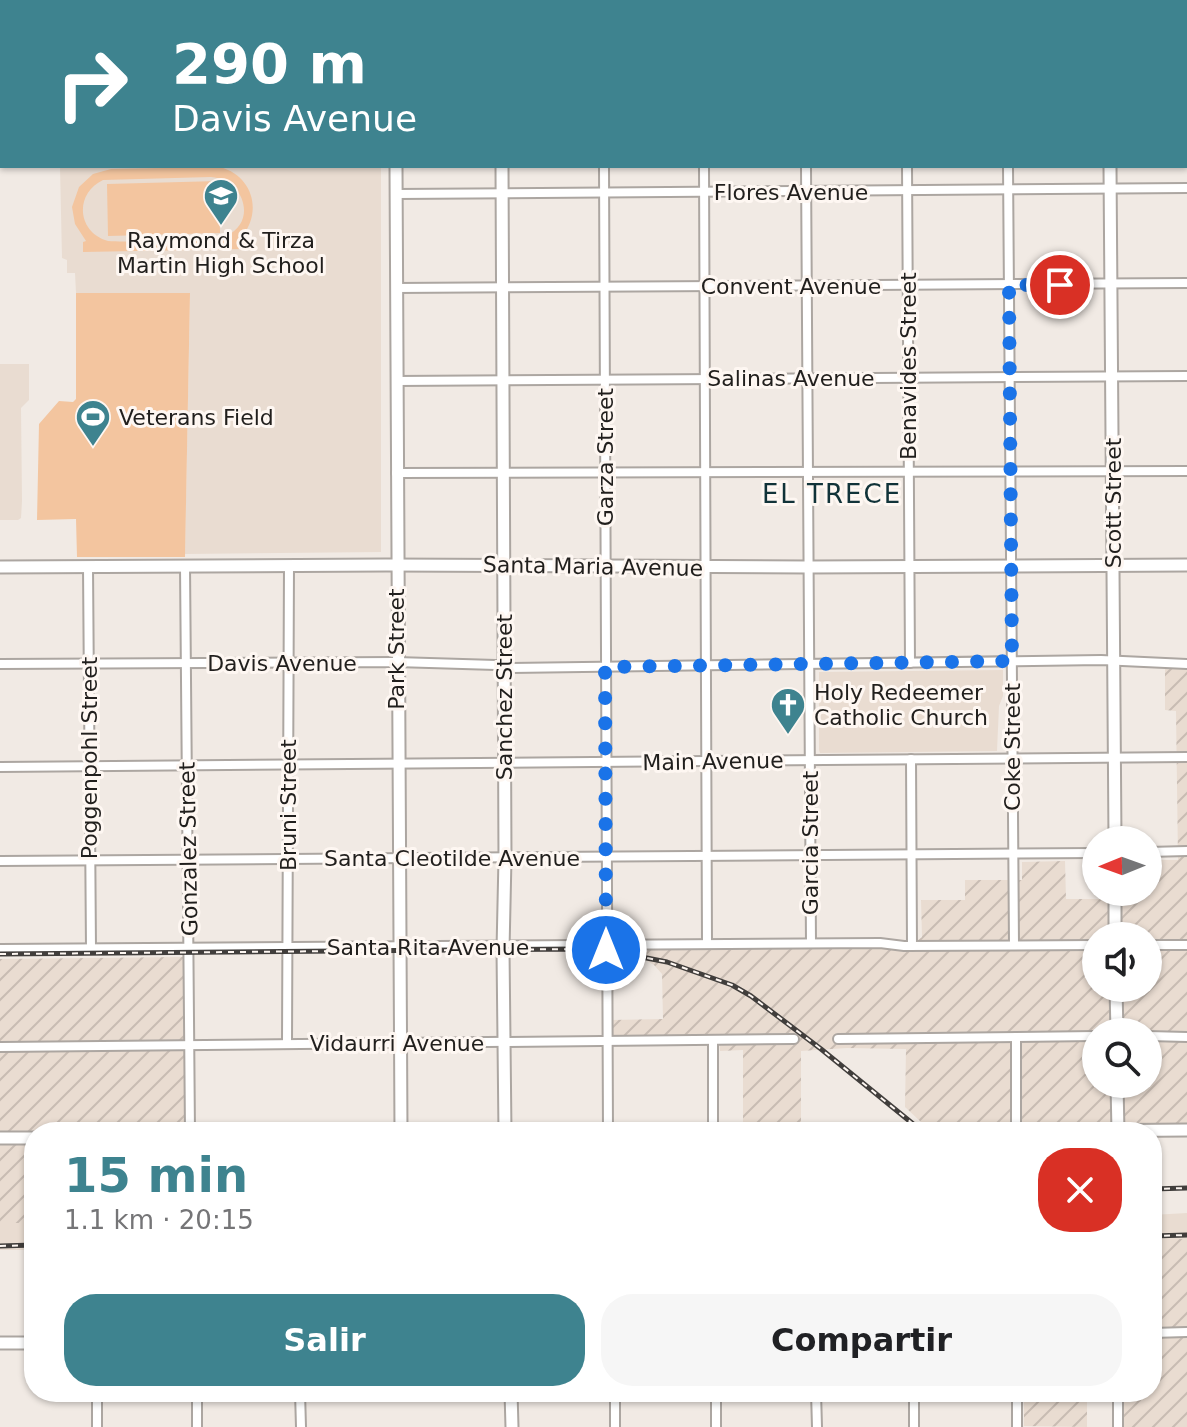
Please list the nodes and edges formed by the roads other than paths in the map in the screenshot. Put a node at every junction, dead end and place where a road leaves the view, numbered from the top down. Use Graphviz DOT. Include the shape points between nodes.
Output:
graph roads {
  1 [pos="396,168"];
  2 [pos="502,168"];
  3 [pos="604,168"];
  4 [pos="704,168"];
  5 [pos="806,168"];
  6 [pos="907,168"];
  7 [pos="1008,168"];
  8 [pos="1110,168"];
  9 [pos="1187,188"];
  10 [pos="1111,189"];
  11 [pos="1008,190"];
  12 [pos="907,191"];
  13 [pos="704,192"];
  14 [pos="806,192"];
  15 [pos="604,193"];
  16 [pos="396,194"];
  17 [pos="502,194"];
  18 [pos="1187,283"];
  19 [pos="908,285"];
  20 [pos="1009,285"];
  21 [pos="1111,285"];
  22 [pos="705,286"];
  23 [pos="807,286"];
  24 [pos="503,287"];
  25 [pos="604,287"];
  26 [pos="396,288"];
  27 [pos="1112,376"];
  28 [pos="1187,376"];
  29 [pos="908,377"];
  30 [pos="1010,377"];
  31 [pos="807,378"];
  32 [pos="604,379"];
  33 [pos="705,379"];
  34 [pos="503,380"];
  35 [pos="396,381"];
  36 [pos="1010,471"];
  37 [pos="1113,471"];
  38 [pos="1187,471"];
  39 [pos="705,472"];
  40 [pos="808,472"];
  41 [pos="909,472"];
  42 [pos="396,473"];
  43 [pos="503,473"];
  44 [pos="605,473"];
  45 [pos="1114,564"];
  46 [pos="289,565"];
  47 [pos="396,565"];
  48 [pos="1187,565"];
  49 [pos="185,566"];
  50 [pos="504,566"];
  51 [pos="605,566"];
  52 [pos="910,566"];
  53 [pos="1011,566"];
  54 [pos="0,567"];
  55 [pos="88,567"];
  56 [pos="809,567"];
  57 [pos="705,568"];
  58 [pos="1012,661"];
  59 [pos="1114,661"];
  60 [pos="396,662"];
  61 [pos="186,663"];
  62 [pos="289,663"];
  63 [pos="910,663"];
  64 [pos="0,664"];
  65 [pos="89,664"];
  66 [pos="809,664"];
  67 [pos="1187,664"];
  68 [pos="706,665"];
  69 [pos="504,667"];
  70 [pos="605,667"];
  71 [pos="1187,757"];
  72 [pos="1013,758"];
  73 [pos="1115,758"];
  74 [pos="911,759"];
  75 [pos="810,760"];
  76 [pos="706,761"];
  77 [pos="605,762"];
  78 [pos="504,763"];
  79 [pos="397,764"];
  80 [pos="288,765"];
  81 [pos="89,766"];
  82 [pos="187,766"];
  83 [pos="0,767"];
  84 [pos="1115,826"];
  85 [pos="1187,851"];
  86 [pos="1162,852"];
  87 [pos="1013,853"];
  88 [pos="1082,853"];
  89 [pos="912,854"];
  90 [pos="810,855"];
  91 [pos="707,856"];
  92 [pos="605,857"];
  93 [pos="398,858"];
  94 [pos="505,858"];
  95 [pos="288,859"];
  96 [pos="188,860"];
  97 [pos="0,861"];
  98 [pos="90,861"];
  99 [pos="811,943"];
  100 [pos="707,944"];
  101 [pos="606,945"];
  102 [pos="1014,945"];
  103 [pos="1082,945"];
  104 [pos="1162,945"];
  105 [pos="1187,945"];
  106 [pos="398,946"];
  107 [pos="503,946"];
  108 [pos="908,946"];
  109 [pos="286,947"];
  110 [pos="91,948"];
  111 [pos="189,948"];
  112 [pos="0,949"];
  113 [pos="1082,1036"];
  114 [pos="1162,1036"];
  115 [pos="1016,1037"];
  116 [pos="1187,1037"];
  117 [pos="794,1039"];
  118 [pos="838,1039"];
  119 [pos="607,1041"];
  120 [pos="713,1041"];
  121 [pos="504,1042"];
  122 [pos="400,1043"];
  123 [pos="287,1044"];
  124 [pos="189,1045"];
  125 [pos="0,1047"];
  126 [pos="1117,1098"];
  127 [pos="190,1122"];
  128 [pos="401,1122"];
  129 [pos="505,1122"];
  130 [pos="608,1122"];
  131 [pos="713,1122"];
  132 [pos="1016,1122"];
  133 [pos="1118,1122"];
  134 [pos="1162,1130"];
  135 [pos="1187,1130"];
  136 [pos="0,1138"];
  137 [pos="24,1138"];
  138 [pos="1187,1332"];
  139 [pos="1162,1333"];
  140 [pos="0,1343"];
  141 [pos="24,1343"];
  142 [pos="97,1402"];
  143 [pos="197,1402"];
  144 [pos="300,1402"];
  145 [pos="511,1402"];
  146 [pos="615,1402"];
  147 [pos="716,1402"];
  148 [pos="816,1402"];
  149 [pos="914,1402"];
  150 [pos="1017,1402"];
  151 [pos="1118,1402"];
  152 [pos="97,1427"];
  153 [pos="197,1427"];
  154 [pos="301,1427"];
  155 [pos="512,1427"];
  156 [pos="615,1427"];
  157 [pos="716,1427"];
  158 [pos="817,1427"];
  159 [pos="914,1427"];
  160 [pos="1017,1427"];
  161 [pos="1118,1427"];
  1 -- 16 [label="main road, Park Street"];
  2 -- 17 [label="main road, Sanchez Street"];
  3 -- 15 [label="street, Garza Street"];
  4 -- 13 [label="street"];
  5 -- 14 [label="street, Garcia Street"];
  6 -- 12 [label="street, Benavides Street"];
  7 -- 11 [label="street, Coke Street"];
  8 -- 10 [label="main road, Scott Street"];
  9 -- 10 [label="street, Flores Avenue"];
  10 -- 11 [label="street, Flores Avenue"];
  10 -- 21 [label="main road, Scott Street"];
  11 -- 12 [label="street, Flores Avenue"];
  11 -- 20 [label="street, Coke Street"];
  12 -- 14 [label="street, Flores Avenue"];
  12 -- 19 [label="street, Benavides Street"];
  13 -- 14 [label="street, Flores Avenue"];
  13 -- 15 [label="street, Flores Avenue"];
  13 -- 22 [label="street"];
  14 -- 23 [label="street, Garcia Street"];
  15 -- 17 [label="street, Flores Avenue"];
  15 -- 25 [label="street, Garza Street"];
  16 -- 17 [label="street, Flores Avenue"];
  16 -- 26 [label="main road, Park Street"];
  17 -- 24 [label="main road, Sanchez Street"];
  18 -- 21 [label="street, Convent Avenue"];
  19 -- 20 [label="street, Convent Avenue"];
  19 -- 23 [label="street, Convent Avenue"];
  19 -- 29 [label="street, Benavides Street"];
  20 -- 21 [label="street, Convent Avenue"];
  20 -- 30 [label="street, Coke Street"];
  21 -- 27 [label="main road, Scott Street"];
  22 -- 23 [label="street, Convent Avenue"];
  22 -- 25 [label="street, Convent Avenue"];
  22 -- 33 [label="street"];
  23 -- 31 [label="street, Garcia Street"];
  24 -- 25 [label="street, Convent Avenue"];
  24 -- 26 [label="street, Convent Avenue"];
  24 -- 34 [label="main road, Sanchez Street"];
  25 -- 32 [label="street, Garza Street"];
  26 -- 35 [label="main road, Park Street"];
  27 -- 28 [label="street, Salinas Avenue"];
  27 -- 30 [label="street, Salinas Avenue"];
  27 -- 37 [label="main road, Scott Street"];
  29 -- 30 [label="street, Salinas Avenue"];
  29 -- 31 [label="street, Salinas Avenue"];
  29 -- 41 [label="street, Benavides Street"];
  30 -- 36 [label="street, Coke Street"];
  31 -- 33 [label="street, Salinas Avenue"];
  31 -- 40 [label="street, Garcia Street"];
  32 -- 33 [label="street, Salinas Avenue"];
  32 -- 34 [label="street, Salinas Avenue"];
  32 -- 44 [label="street, Garza Street"];
  33 -- 39 [label="street"];
  34 -- 35 [label="street, Salinas Avenue"];
  34 -- 43 [label="main road, Sanchez Street"];
  35 -- 42 [label="main road, Park Street"];
  36 -- 37 [label="street"];
  36 -- 41 [label="street"];
  36 -- 53 [label="street, Coke Street"];
  37 -- 38 [label="street"];
  37 -- 45 [label="main road, Scott Street"];
  39 -- 40 [label="street"];
  39 -- 44 [label="street"];
  39 -- 57 [label="street"];
  40 -- 41 [label="street"];
  40 -- 56 [label="street, Garcia Street"];
  41 -- 52 [label="street, Benavides Street"];
  42 -- 43 [label="street"];
  42 -- 47 [label="main road, Park Street"];
  43 -- 44 [label="street"];
  43 -- 50 [label="main road, Sanchez Street"];
  44 -- 51 [label="street, Garza Street"];
  45 -- 48 [label="main road, Santa Maria Avenue"];
  45 -- 53 [label="main road, Santa Maria Avenue"];
  45 -- 59 [label="main road, Scott Street"];
  46 -- 47 [label="main road, Santa Maria Avenue"];
  46 -- 49 [label="main road, Santa Maria Avenue"];
  46 -- 62 [label="street, Bruni Street"];
  47 -- 50 [label="main road, Santa Maria Avenue"];
  47 -- 60 [label="main road, Park Street"];
  49 -- 55 [label="main road, Santa Maria Avenue"];
  49 -- 61 [label="street, Gonzalez Street"];
  50 -- 51 [label="main road, Santa Maria Avenue"];
  50 -- 69 [label="main road, Sanchez Street"];
  51 -- 57 [label="main road, Santa Maria Avenue"];
  51 -- 70 [label="street, Garza Street"];
  52 -- 53 [label="main road, Santa Maria Avenue"];
  52 -- 56 [label="main road, Santa Maria Avenue"];
  52 -- 63 [label="street, Benavides Street"];
  53 -- 58 [label="street, Coke Street"];
  54 -- 55 [label="main road, Santa Maria Avenue"];
  55 -- 65 [label="street, Poggenpohl Street"];
  56 -- 57 [label="main road, Santa Maria Avenue"];
  56 -- 66 [label="street, Garcia Street"];
  57 -- 68 [label="street"];
  58 -- 59 [label="street, Davis Avenue"];
  58 -- 63 [label="street, Davis Avenue"];
  58 -- 72 [label="street, Coke Street"];
  59 -- 67 [label="street, Davis Avenue"];
  59 -- 73 [label="main road, Scott Street"];
  60 -- 62 [label="street, Davis Avenue"];
  60 -- 69 [label="street, Davis Avenue"];
  60 -- 79 [label="main road, Park Street"];
  61 -- 62 [label="street, Davis Avenue"];
  61 -- 65 [label="street, Davis Avenue"];
  61 -- 82 [label="street, Gonzalez Street"];
  62 -- 80 [label="street, Bruni Street"];
  63 -- 66 [label="street, Davis Avenue"];
  64 -- 65 [label="street, Davis Avenue"];
  65 -- 81 [label="street, Poggenpohl Street"];
  66 -- 68 [label="street, Davis Avenue"];
  66 -- 75 [label="street, Garcia Street"];
  68 -- 70 [label="street, Davis Avenue"];
  68 -- 76 [label="street"];
  69 -- 70 [label="street, Davis Avenue"];
  69 -- 78 [label="main road, Sanchez Street"];
  70 -- 77 [label="street, Garza Street"];
  71 -- 73 [label="street, Main Avenue"];
  72 -- 73 [label="street, Main Avenue"];
  72 -- 74 [label="street, Main Avenue"];
  72 -- 87 [label="street, Coke Street"];
  73 -- 84 [label="main road, Scott Street"];
  74 -- 75 [label="street, Main Avenue"];
  74 -- 89 [label="street"];
  75 -- 76 [label="street, Main Avenue"];
  75 -- 90 [label="street, Garcia Street"];
  76 -- 77 [label="street, Main Avenue"];
  76 -- 91 [label="street"];
  77 -- 78 [label="street, Main Avenue"];
  77 -- 92 [label="street, Garza Street"];
  78 -- 79 [label="street, Main Avenue"];
  78 -- 94 [label="main road, Sanchez Street"];
  79 -- 80 [label="street, Main Avenue"];
  79 -- 93 [label="main road, Park Street"];
  80 -- 82 [label="street, Main Avenue"];
  80 -- 95 [label="street, Bruni Street"];
  81 -- 82 [label="street, Main Avenue"];
  81 -- 83 [label="street, Main Avenue"];
  81 -- 98 [label="street, Poggenpohl Street"];
  82 -- 96 [label="street, Gonzalez Street"];
  85 -- 86 [label="street"];
  87 -- 88 [label="street, Santa Cleotilde Avenue"];
  87 -- 89 [label="street, Santa Cleotilde Avenue"];
  87 -- 102 [label="street, Coke Street"];
  89 -- 90 [label="street, Santa Cleotilde Avenue"];
  89 -- 108 [label="street"];
  90 -- 91 [label="street, Santa Cleotilde Avenue"];
  90 -- 99 [label="street, Garcia Street"];
  91 -- 92 [label="street, Santa Cleotilde Avenue"];
  91 -- 100 [label="street"];
  92 -- 94 [label="street, Santa Cleotilde Avenue"];
  92 -- 101 [label="street, Garza Street"];
  93 -- 94 [label="street, Santa Cleotilde Avenue"];
  93 -- 95 [label="street, Santa Cleotilde Avenue"];
  93 -- 106 [label="main road, Park Street"];
  94 -- 107 [label="main road, Sanchez Street"];
  95 -- 96 [label="street, Santa Cleotilde Avenue"];
  95 -- 109 [label="street, Bruni Street"];
  96 -- 98 [label="street, Santa Cleotilde Avenue"];
  96 -- 111 [label="street, Gonzalez Street"];
  97 -- 98 [label="street, Santa Cleotilde Avenue"];
  98 -- 110 [label="street, Poggenpohl Street"];
  99 -- 100 [label="street, Santa Rita Avenue"];
  99 -- 108 [label="street, Santa Rita Avenue"];
  100 -- 101 [label="street, Santa Rita Avenue"];
  101 -- 107 [label="street, Santa Rita Avenue"];
  101 -- 119 [label="street, Garza Street"];
  102 -- 103 [label="street, Santa Rita Avenue"];
  102 -- 108 [label="street, Santa Rita Avenue"];
  104 -- 105 [label="street"];
  106 -- 107 [label="street, Santa Rita Avenue"];
  106 -- 109 [label="street, Santa Rita Avenue"];
  106 -- 122 [label="main road, Park Street"];
  107 -- 121 [label="main road, Sanchez Street"];
  109 -- 111 [label="street, Santa Rita Avenue"];
  109 -- 123 [label="street, Bruni Street"];
  110 -- 111 [label="street, Santa Rita Avenue"];
  110 -- 112 [label="street, Santa Rita Avenue"];
  111 -- 124 [label="street, Gonzalez Street"];
  113 -- 115 [label="street"];
  114 -- 116 [label="street"];
  115 -- 118 [label="street"];
  115 -- 132 [label="street"];
  117 -- 120 [label="street, Vidaurri Avenue"];
  119 -- 120 [label="street, Vidaurri Avenue"];
  119 -- 121 [label="street, Vidaurri Avenue"];
  119 -- 130 [label="street, Garza Street"];
  120 -- 131 [label="street"];
  121 -- 122 [label="street, Vidaurri Avenue"];
  121 -- 129 [label="main road, Sanchez Street"];
  122 -- 123 [label="street, Vidaurri Avenue"];
  122 -- 128 [label="main road, Park Street"];
  123 -- 124 [label="street, Vidaurri Avenue"];
  124 -- 125 [label="street, Vidaurri Avenue"];
  124 -- 127 [label="street, Gonzalez Street"];
  126 -- 133 [label="main road"];
  134 -- 135 [label="main road"];
  136 -- 137 [label="main road"];
  138 -- 139 [label="street"];
  140 -- 141 [label="main road"];
  142 -- 152 [label="street"];
  143 -- 153 [label="street"];
  144 -- 154 [label="street"];
  145 -- 155 [label="main road"];
  146 -- 156 [label="street"];
  147 -- 157 [label="street"];
  148 -- 158 [label="street"];
  149 -- 159 [label="street"];
  150 -- 160 [label="street"];
  151 -- 161 [label="street"];
}
